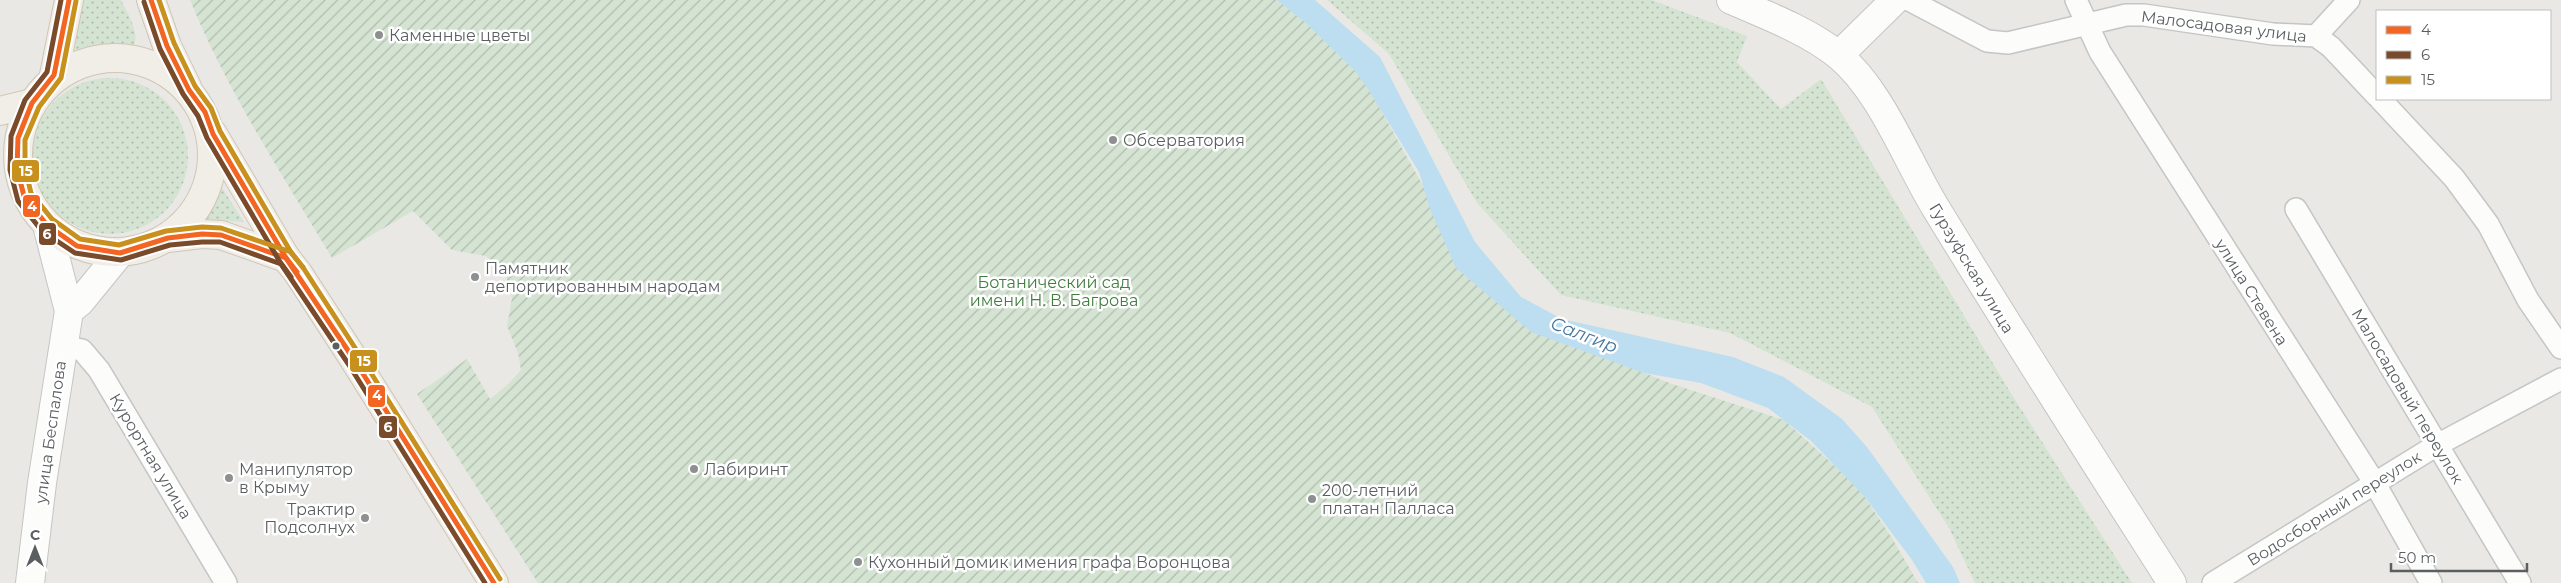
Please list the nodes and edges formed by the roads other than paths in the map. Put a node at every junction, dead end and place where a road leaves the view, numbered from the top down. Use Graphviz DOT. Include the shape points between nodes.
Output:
graph roads {
  1 [pos="69,0"];
  2 [pos="151,0"];
  3 [pos="1731,0"];
  4 [pos="1895,0"];
  5 [pos="1909,0"];
  6 [pos="2076,0"];
  7 [pos="2349,0"];
  8 [pos="2087,25"];
  9 [pos="2316,36"];
  10 [pos="1838,56"];
  11 [pos="54,75"];
  12 [pos="189,90"];
  13 [pos="2376,95"];
  14 [pos="2381,100"];
  15 [pos="32,103"];
  16 [pos="0,111"];
  17 [pos="212,134"];
  18 [pos="0,175"];
  19 [pos="24,196"];
  20 [pos="2296,209"];
  21 [pos="48,225"];
  22 [pos="168,238"];
  23 [pos="120,253"];
  24 [pos="286,258"];
  25 [pos="69,311"];
  26 [pos="62,346"];
  27 [pos="2561,348"];
  28 [pos="2561,379"];
  29 [pos="2437,445"];
  30 [pos="2374,482"];
  31 [pos="30,583"];
  32 [pos="226,583"];
  33 [pos="494,583"];
  34 [pos="2172,583"];
  35 [pos="2213,583"];
  36 [pos="2431,583"];
  37 [pos="2520,583"];
  1 -- 11 [label="main road"];
  2 -- 12 [label="main road"];
  3 -- 10 [label="main road, Гурзуфская улица" via="1809,36"];
  4 -- 10 [label="main road"];
  5 -- 8 [label="street, Малосадовая улица" via="1986,42 2008,43"];
  6 -- 8 [label="street, улица Стевена"];
  7 -- 9 [label="street"];
  8 -- 9 [label="street, Малосадовая улица" via="2126,15 2144,15 2273,34"];
  8 -- 30 [label="street, улица Стевена" via="2100,52"];
  9 -- 13 [label="street, Малосадовая улица" via="2331,47"];
  10 -- 34 [label="main road, Гурзуфская улица" via="1875,97 1932,202"];
  11 -- 12 [label="main road" via="92,60 128,58 147,62"];
  11 -- 15 [label="main road"];
  12 -- 17 [label="main road" via="205,112"];
  14 -- 27 [label="street" via="2454,178 2488,224 2528,300"];
  15 -- 16 [label="main road"];
  15 -- 19 [label="main road" via="18,138 17,169"];
  17 -- 22 [label="main road" via="211,175 200,202 196,211"];
  17 -- 24 [label="main road"];
  18 -- 19 [label="main road"];
  19 -- 21 [label="main road"];
  20 -- 29 [label="street, Малосадовый переулок"];
  21 -- 23 [label="main road" via="77,246"];
  21 -- 25 [label="main road, улица Беспалова"];
  22 -- 23 [label="main road"];
  22 -- 24 [label="main road" via="221,235"];
  23 -- 25 [label="main road"];
  24 -- 33 [label="main road"];
  25 -- 26 [label="main road, улица Беспалова"];
  26 -- 31 [label="main road, улица Беспалова"];
  26 -- 32 [label="street, Курортная улица" via="82,350 100,370"];
  28 -- 29 [label="street, Водосборный переулок"];
  29 -- 30 [label="street, Водосборный переулок"];
  29 -- 37 [label="street, Малосадовый переулок"];
  30 -- 35 [label="street, Водосборный переулок"];
  30 -- 36 [label="street, улица Стевена"];
}
